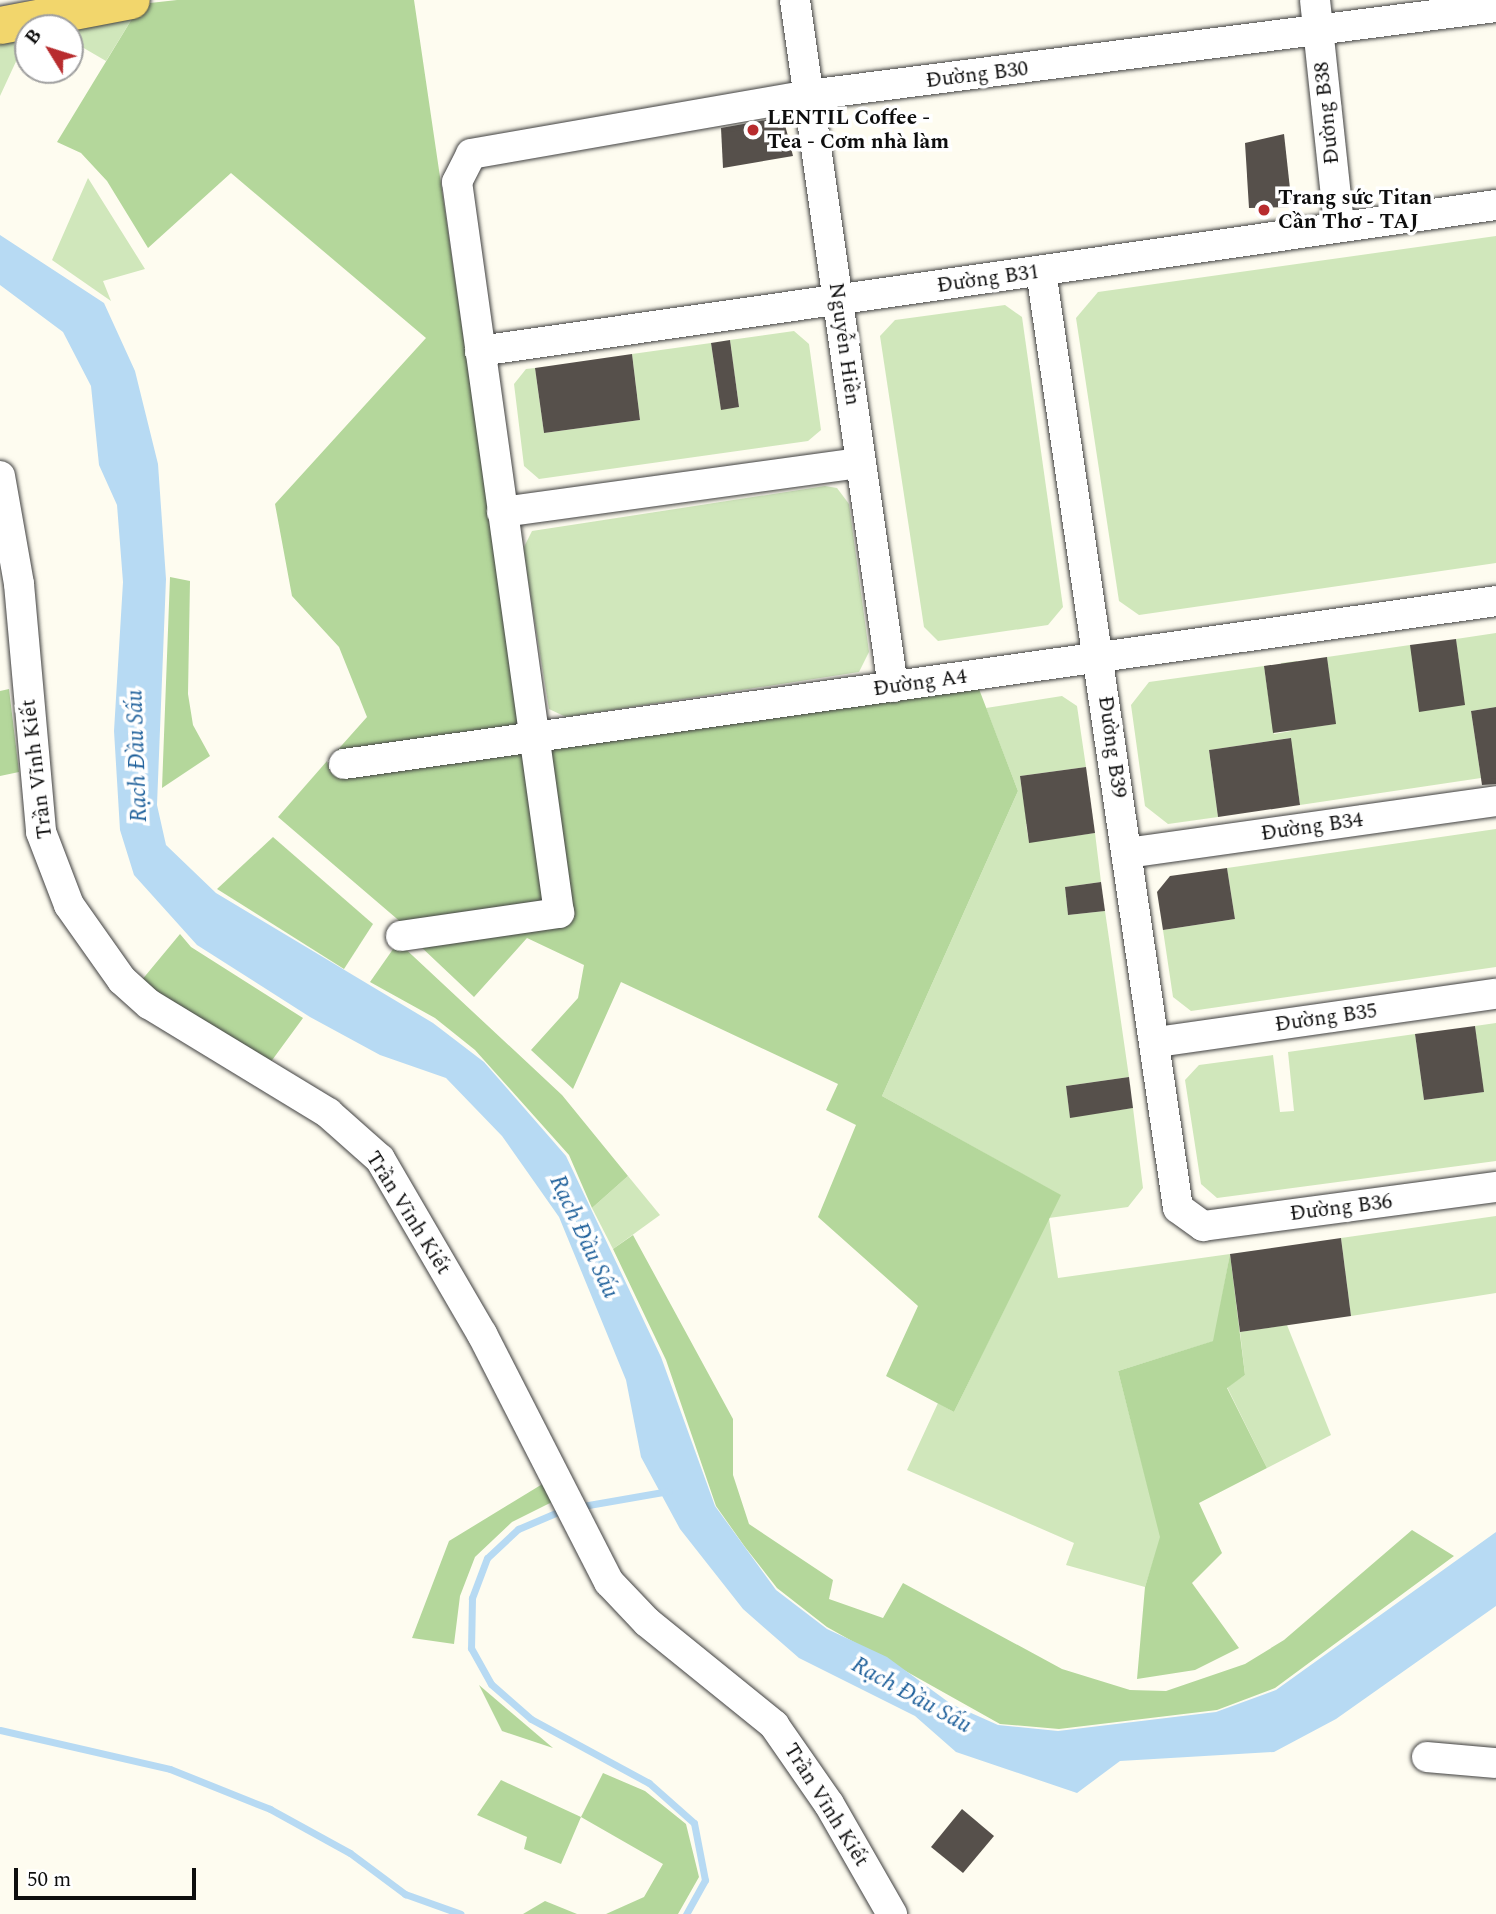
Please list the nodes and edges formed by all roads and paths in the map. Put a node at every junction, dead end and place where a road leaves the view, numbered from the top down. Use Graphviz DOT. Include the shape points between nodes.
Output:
graph roads {
  1 [pos="131,0"];
  2 [pos="795,0"];
  3 [pos="1315,0"];
  4 [pos="1496,7"];
  5 [pos="0,25"];
  6 [pos="1318,34"];
  7 [pos="809,95"];
  8 [pos="1496,205"];
  9 [pos="1339,226"];
  10 [pos="1041,271"];
  11 [pos="838,300"];
  12 [pos="481,351"];
  13 [pos="860,463"];
  14 [pos="0,476"];
  15 [pos="502,512"];
  16 [pos="1496,601"];
  17 [pos="1099,658"];
  18 [pos="893,687"];
  19 [pos="534,738"];
  20 [pos="344,764"];
  21 [pos="1496,801"];
  22 [pos="1127,853"];
  23 [pos="401,936"];
  24 [pos="1496,994"];
  25 [pos="1157,1042"];
  26 [pos="1496,1187"];
  27 [pos="1188,1220"];
  28 [pos="1427,1757"];
  29 [pos="1496,1763"];
  30 [pos="892,1914"];
  1 -- 5 [label="main road"];
  2 -- 7 [label="street, Nguyễn Hiền"];
  3 -- 6 [label="street, Đường B38"];
  4 -- 6 [label="street, Đường B30"];
  6 -- 7 [label="street, Đường B30"];
  6 -- 9 [label="street, Đường B38"];
  7 -- 11 [label="street, Nguyễn Hiền"];
  7 -- 12 [label="street, Đường B30" via="483,148 463,162 457,182"];
  8 -- 9 [label="street, Đường B31"];
  9 -- 10 [label="street, Đường B31"];
  10 -- 11 [label="street, Đường B31"];
  10 -- 17 [label="street, Đường B39"];
  11 -- 12 [label="street, Đường B31"];
  11 -- 13 [label="street, Nguyễn Hiền"];
  12 -- 15 [label="street"];
  13 -- 15 [label="street"];
  13 -- 18 [label="street, Nguyễn Hiền"];
  14 -- 30 [label="street, Trần Vĩnh Kiết" via="19,584 41,832 69,905 122,980 149,1004 328,1113 380,1159 625,1602 745,1699 797,1754"];
  15 -- 19 [label="street"];
  16 -- 17 [label="street, Đường A4"];
  17 -- 18 [label="street, Đường A4"];
  17 -- 22 [label="street, Đường B39"];
  18 -- 19 [label="street, Đường A4"];
  19 -- 20 [label="street, Đường A4"];
  19 -- 23 [label="street" via="559,913"];
  21 -- 22 [label="street, Đường B34"];
  22 -- 25 [label="street, Đường B39"];
  24 -- 25 [label="street, Đường B35"];
  25 -- 27 [label="street, Đường B39" via="1178,1208"];
  26 -- 27 [label="street, Đường B36" via="1203,1226"];
  28 -- 29 [label="street"];
}
